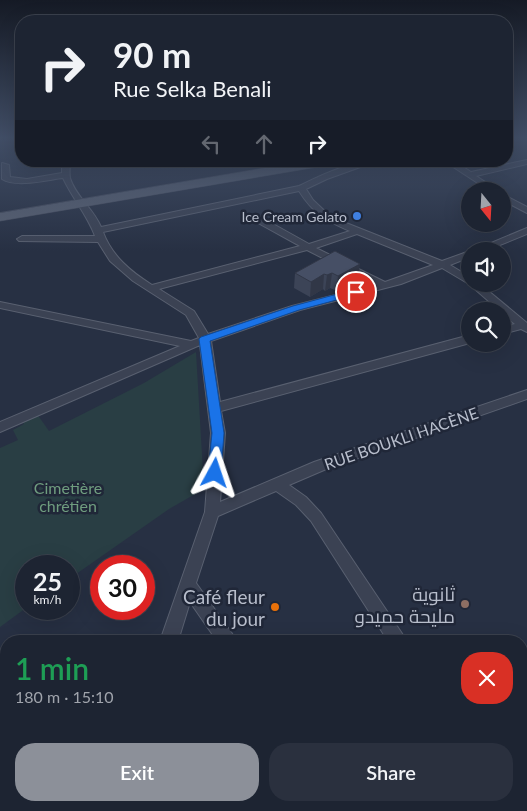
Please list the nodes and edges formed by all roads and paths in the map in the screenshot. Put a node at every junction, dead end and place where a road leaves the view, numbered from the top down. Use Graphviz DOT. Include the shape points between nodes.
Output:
graph roads {
  1 [pos="6,175"];
  2 [pos="66,175"];
  3 [pos="230,175"];
  4 [pos="246,175"];
  5 [pos="331,175"];
  6 [pos="469,175"];
  7 [pos="481,182"];
  8 [pos="301,188"];
  9 [pos="511,201"];
  10 [pos="81,202"];
  11 [pos="527,210"];
  12 [pos="0,212"];
  13 [pos="0,217"];
  14 [pos="254,218"];
  15 [pos="357,231"];
  16 [pos="527,231"];
  17 [pos="99,235"];
  18 [pos="22,239"];
  19 [pos="499,242"];
  20 [pos="308,247"];
  21 [pos="461,258"];
  22 [pos="443,265"];
  23 [pos="461,276"];
  24 [pos="384,284"];
  25 [pos="151,288"];
  26 [pos="483,292"];
  27 [pos="0,305"];
  28 [pos="525,327"];
  29 [pos="511,329"];
  30 [pos="204,339"];
  31 [pos="461,342"];
  32 [pos="193,345"];
  33 [pos="527,394"];
  34 [pos="216,408"];
  35 [pos="1,425"];
  36 [pos="276,483"];
  37 [pos="212,512"];
  38 [pos="188,585"];
  39 [pos="171,635"];
  40 [pos="223,635"];
  41 [pos="394,635"];
  1 -- 2 [label="street" via="6,179 27,181"];
  2 -- 10 [label="street"];
  3 -- 10 [label="main road"];
  4 -- 10 [label="main road"];
  5 -- 8 [label="street"];
  6 -- 7 [label="street"];
  8 -- 15 [label="street" via="328,219"];
  8 -- 17 [label="street"];
  9 -- 11 [label="street"];
  10 -- 12 [label="main road"];
  10 -- 13 [label="main road"];
  10 -- 17 [label="street"];
  14 -- 20 [label="street"];
  15 -- 20 [label="street"];
  15 -- 22 [label="street"];
  16 -- 19 [label="street"];
  17 -- 18 [label="street"];
  17 -- 25 [label="street" via="113,259"];
  20 -- 24 [label="street"];
  20 -- 25 [label="street"];
  21 -- 22 [label="street"];
  22 -- 23 [label="street"];
  22 -- 24 [label="street"];
  24 -- 30 [label="street" via="296,308"];
  25 -- 30 [label="street" via="190,313"];
  26 -- 28 [label="street"];
  27 -- 32 [label="street"];
  28 -- 29 [label="street"];
  30 -- 32 [label="street"];
  30 -- 34 [label="street"];
  31 -- 34 [label="street"];
  32 -- 35 [label="street"];
  33 -- 36 [label="street, RUE BOUKLI HACÈNE"];
  34 -- 37 [label="street" via="218,433"];
  36 -- 37 [label="street, RUE BOUKLI HACÈNE"];
  36 -- 41 [label="street" via="316,517"];
  37 -- 38 [label="street"];
  38 -- 39 [label="street"];
  38 -- 40 [label="street"];
}
